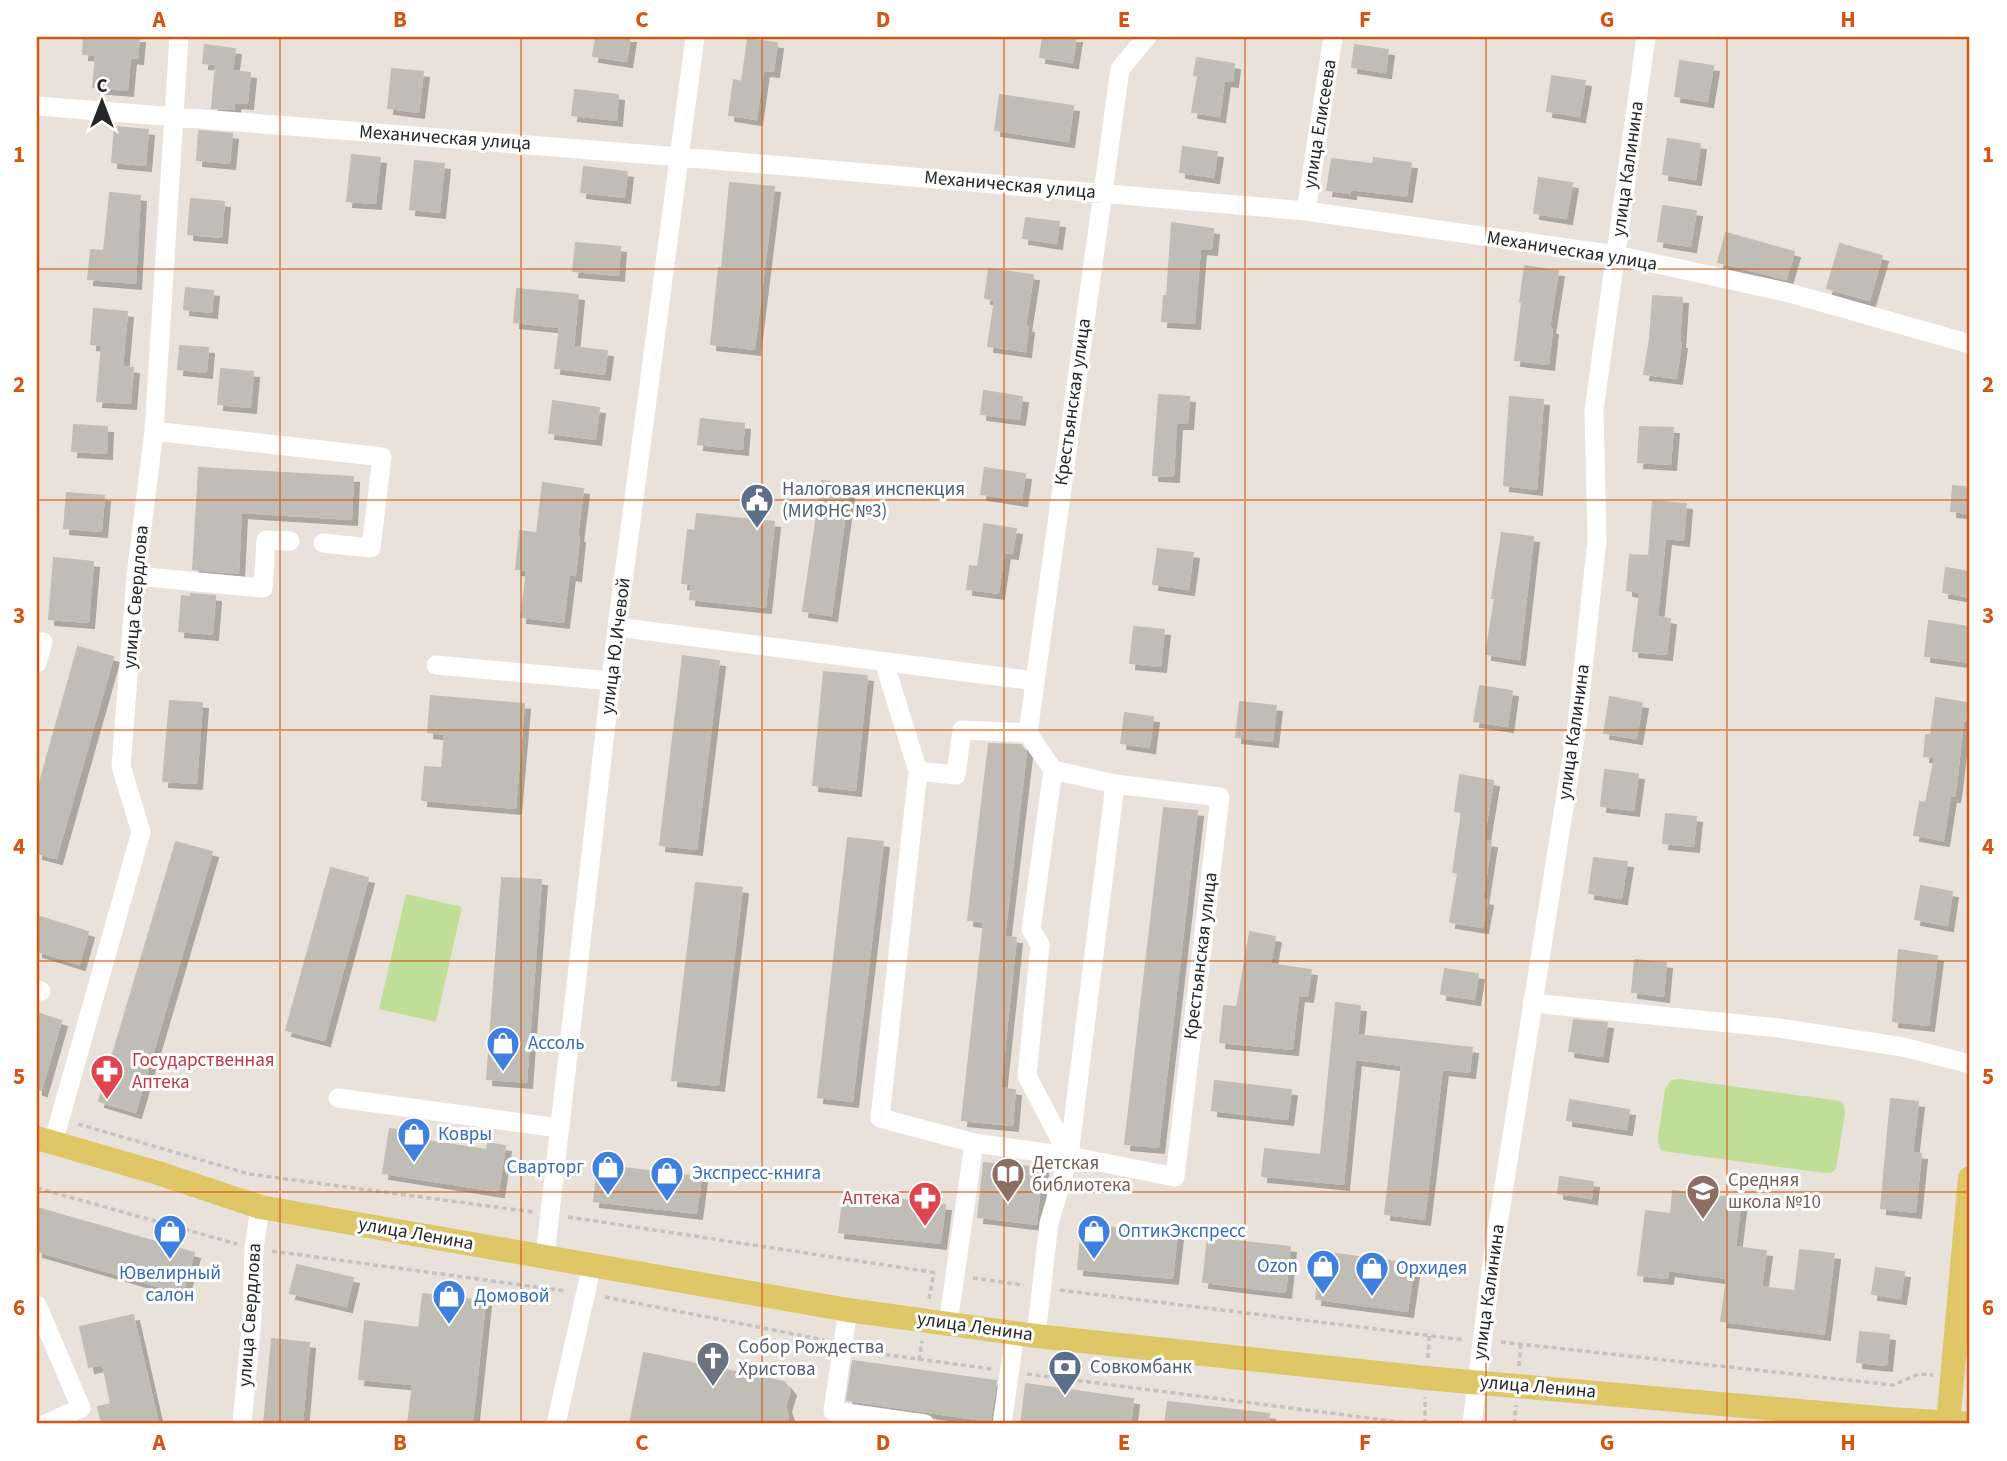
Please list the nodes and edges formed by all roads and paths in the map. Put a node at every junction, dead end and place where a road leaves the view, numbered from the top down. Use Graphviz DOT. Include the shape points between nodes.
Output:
graph roads {
  1 [pos="179,37"];
  2 [pos="695,37"];
  3 [pos="1147,37"];
  4 [pos="1333,37"];
  5 [pos="1646,37"];
  6 [pos="37,106"];
  7 [pos="173,117"];
  8 [pos="680,157"];
  9 [pos="1102,192"];
  10 [pos="1306,211"];
  11 [pos="1616,255"];
  12 [pos="1970,344"];
  13 [pos="155,431"];
  14 [pos="290,541"];
  15 [pos="323,543"];
  16 [pos="136,576"];
  17 [pos="617,628"];
  18 [pos="43,642"];
  19 [pos="884,662"];
  20 [pos="37,663"];
  21 [pos="436,665"];
  22 [pos="611,681"];
  23 [pos="1035,681"];
  24 [pos="1028,733"];
  25 [pos="1053,770"];
  26 [pos="918,771"];
  27 [pos="1115,784"];
  28 [pos="1532,1003"];
  29 [pos="1970,1064"];
  30 [pos="338,1098"];
  31 [pos="60,1119"];
  32 [pos="559,1128"];
  33 [pos="45,1141"];
  34 [pos="974,1143"];
  35 [pos="1069,1156"];
  36 [pos="1970,1178"];
  37 [pos="37,1188"];
  38 [pos="260,1207"];
  39 [pos="549,1215"];
  40 [pos="254,1249"];
  41 [pos="545,1256"];
  42 [pos="592,1265"];
  43 [pos="955,1275"];
  44 [pos="1042,1288"];
  45 [pos="586,1294"];
  46 [pos="37,1305"];
  47 [pos="848,1310"];
  48 [pos="948,1324"];
  49 [pos="1026,1334"];
  50 [pos="1483,1341"];
  51 [pos="842,1348"];
  52 [pos="1010,1371"];
  53 [pos="1953,1376"];
  54 [pos="1477,1382"];
  55 [pos="849,1419"];
  56 [pos="905,1423"];
  57 [pos="46,1424"];
  58 [pos="242,1424"];
  59 [pos="556,1424"];
  60 [pos="925,1424"];
  61 [pos="1002,1424"];
  62 [pos="1415,1424"];
  63 [pos="1472,1424"];
  64 [pos="1956,1424"];
  1 -- 7 [label="street, улица Свердлова"];
  2 -- 8 [label="street, улица Ю.Ичевой"];
  3 -- 9 [label="street, Крестьянская улица" via="1120,69"];
  4 -- 10 [label="street, улица Елисеева"];
  5 -- 11 [label="street, улица Калинина"];
  6 -- 7 [label="street, Механическая улица"];
  7 -- 8 [label="street, Механическая улица"];
  7 -- 13 [label="street, улица Свердлова"];
  8 -- 9 [label="street, Механическая улица"];
  8 -- 17 [label="street, улица Ю.Ичевой"];
  9 -- 10 [label="street, Механическая улица"];
  9 -- 23 [label="street, Крестьянская улица"];
  10 -- 11 [label="street, Механическая улица"];
  11 -- 12 [label="street, Механическая улица" via="1786,292"];
  11 -- 28 [label="street, улица Калинина" via="1594,410 1597,540 1590,617"];
  13 -- 15 [label="street" via="382,457 371,548"];
  13 -- 16 [label="street, улица Свердлова"];
  14 -- 16 [label="street" via="266,540 263,588"];
  16 -- 31 [label="street, улица Свердлова" via="121,766 141,832"];
  17 -- 19 [label="street"];
  17 -- 22 [label="street, улица Ю.Ичевой"];
  18 -- 20 [label="street"];
  19 -- 23 [label="street"];
  19 -- 26 [label="street"];
  21 -- 22 [label="street"];
  22 -- 32 [label="street, улица Ю.Ичевой"];
  23 -- 24 [label="street, Крестьянская улица"];
  24 -- 25 [label="street"];
  24 -- 26 [label="street" via="962,730 957,775"];
  25 -- 27 [label="street, Крестьянская улица"];
  25 -- 35 [label="street" via="1031,929 1040,945 1027,1076"];
  26 -- 34 [label="street, Крестьянская улица" via="880,1118"];
  27 -- 35 [label="street"];
  27 -- 35 [label="street, Крестьянская улица" via="1220,797 1175,1177"];
  28 -- 29 [label="street" via="1779,1028 1903,1047"];
  28 -- 50 [label="street, улица Калинина"];
  30 -- 32 [label="street"];
  31 -- 33 [label="street, улица Свердлова"];
  31 -- 39 [label="path" via="249,1174"];
  32 -- 39 [label="street, улица Ю.Ичевой"];
  33 -- 38 [label="main road, улица Ленина"];
  34 -- 35 [label="street, Крестьянская улица"];
  34 -- 43 [label="street"];
  35 -- 44 [label="street" via="1049,1223"];
  36 -- 53 [label="main road"];
  37 -- 40 [label="path"];
  38 -- 40 [label="street, улица Свердлова"];
  38 -- 41 [label="main road, улица Ленина"];
  39 -- 41 [label="street, улица Ю.Ичевой"];
  39 -- 43 [label="path"];
  40 -- 45 [label="path"];
  40 -- 58 [label="street, улица Свердлова"];
  41 -- 42 [label="main road, улица Ленина"];
  42 -- 45 [label="street"];
  42 -- 47 [label="main road, улица Ленина"];
  43 -- 44 [label="path"];
  43 -- 48 [label="street"];
  44 -- 49 [label="street"];
  44 -- 50 [label="path"];
  45 -- 51 [label="path" via="833,1341"];
  45 -- 59 [label="street"];
  46 -- 57 [label="street" via="81,1408"];
  47 -- 48 [label="main road, улица Ленина"];
  47 -- 51 [label="street"];
  48 -- 49 [label="main road, улица Ленина"];
  49 -- 52 [label="street"];
  49 -- 54 [label="main road, улица Ленина"];
  50 -- 53 [label="path" via="1894,1385 1919,1374"];
  50 -- 54 [label="street, улица Калинина"];
  51 -- 52 [label="path"];
  51 -- 55 [label="street" via="833,1411"];
  52 -- 61 [label="street"];
  52 -- 62 [label="path"];
  53 -- 64 [label="main road"];
  54 -- 63 [label="street, улица Калинина"];
  54 -- 64 [label="main road, улица Ленина"];
  55 -- 56 [label="street"];
  56 -- 60 [label="street"];
}
